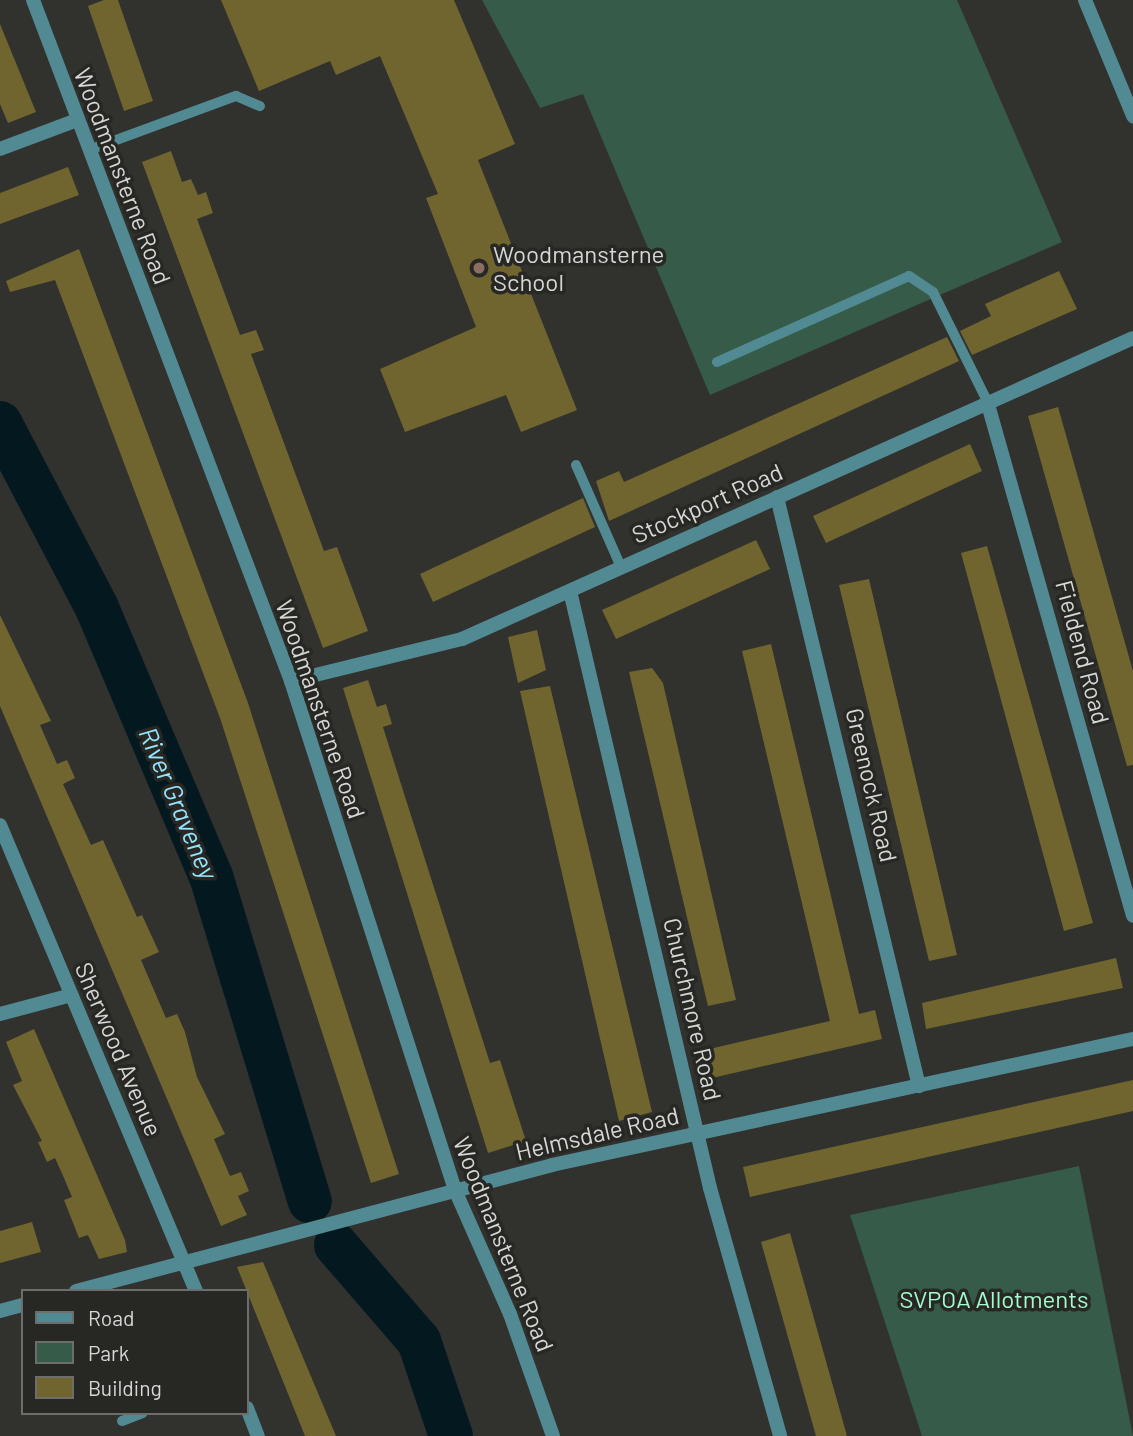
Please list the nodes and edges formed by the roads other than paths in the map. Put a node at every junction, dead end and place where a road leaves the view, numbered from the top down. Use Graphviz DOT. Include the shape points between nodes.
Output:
graph roads {
  1 [pos="33,0"];
  2 [pos="1085,0"];
  3 [pos="260,106"];
  4 [pos="1133,116"];
  5 [pos="77,120"];
  6 [pos="0,149"];
  7 [pos="89,150"];
  8 [pos="1133,338"];
  9 [pos="717,362"];
  10 [pos="987,401"];
  11 [pos="576,465"];
  12 [pos="777,497"];
  13 [pos="621,567"];
  14 [pos="570,591"];
  15 [pos="291,681"];
  16 [pos="0,825"];
  17 [pos="1133,916"];
  18 [pos="72,995"];
  19 [pos="0,1014"];
  20 [pos="1133,1039"];
  21 [pos="919,1086"];
  22 [pos="698,1134"];
  23 [pos="455,1190"];
  24 [pos="183,1261"];
  25 [pos="83,1289"];
  26 [pos="195,1289"];
  27 [pos="21,1306"];
  28 [pos="0,1311"];
  29 [pos="248,1411"];
  30 [pos="138,1415"];
  31 [pos="122,1421"];
  32 [pos="258,1436"];
  33 [pos="553,1436"];
  34 [pos="779,1436"];
  1 -- 5 [label="street, Woodmansterne Road"];
  2 -- 4 [label="street"];
  3 -- 7 [label="lane" via="236,96"];
  5 -- 6 [label="street"];
  5 -- 7 [label="street, Woodmansterne Road"];
  7 -- 15 [label="street, Woodmansterne Road"];
  8 -- 10 [label="street, Stockport Road"];
  9 -- 10 [label="lane" via="909,276 933,292"];
  10 -- 12 [label="street, Stockport Road"];
  10 -- 17 [label="street, Fieldend Road"];
  11 -- 13 [label="lane"];
  12 -- 13 [label="street, Stockport Road"];
  12 -- 21 [label="street, Greenock Road"];
  13 -- 14 [label="street, Stockport Road"];
  14 -- 15 [label="street, Stockport Road" via="452,642"];
  14 -- 22 [label="street, Churchmore Road"];
  15 -- 23 [label="street, Woodmansterne Road"];
  16 -- 18 [label="street, Sherwood Avenue"];
  18 -- 19 [label="street"];
  18 -- 24 [label="street, Sherwood Avenue"];
  20 -- 21 [label="street, Helmsdale Road"];
  21 -- 22 [label="street, Helmsdale Road"];
  22 -- 23 [label="street, Helmsdale Road"];
  22 -- 34 [label="street, Churchmore Road"];
  23 -- 24 [label="street, Helmsdale Road"];
  23 -- 33 [label="street, Woodmansterne Road" via="510,1314"];
  24 -- 25 [label="street, Helmsdale Road"];
  24 -- 26 [label="street, Sherwood Avenue"];
  27 -- 28 [label="street"];
  29 -- 32 [label="street"];
  30 -- 31 [label="lane"];
}
